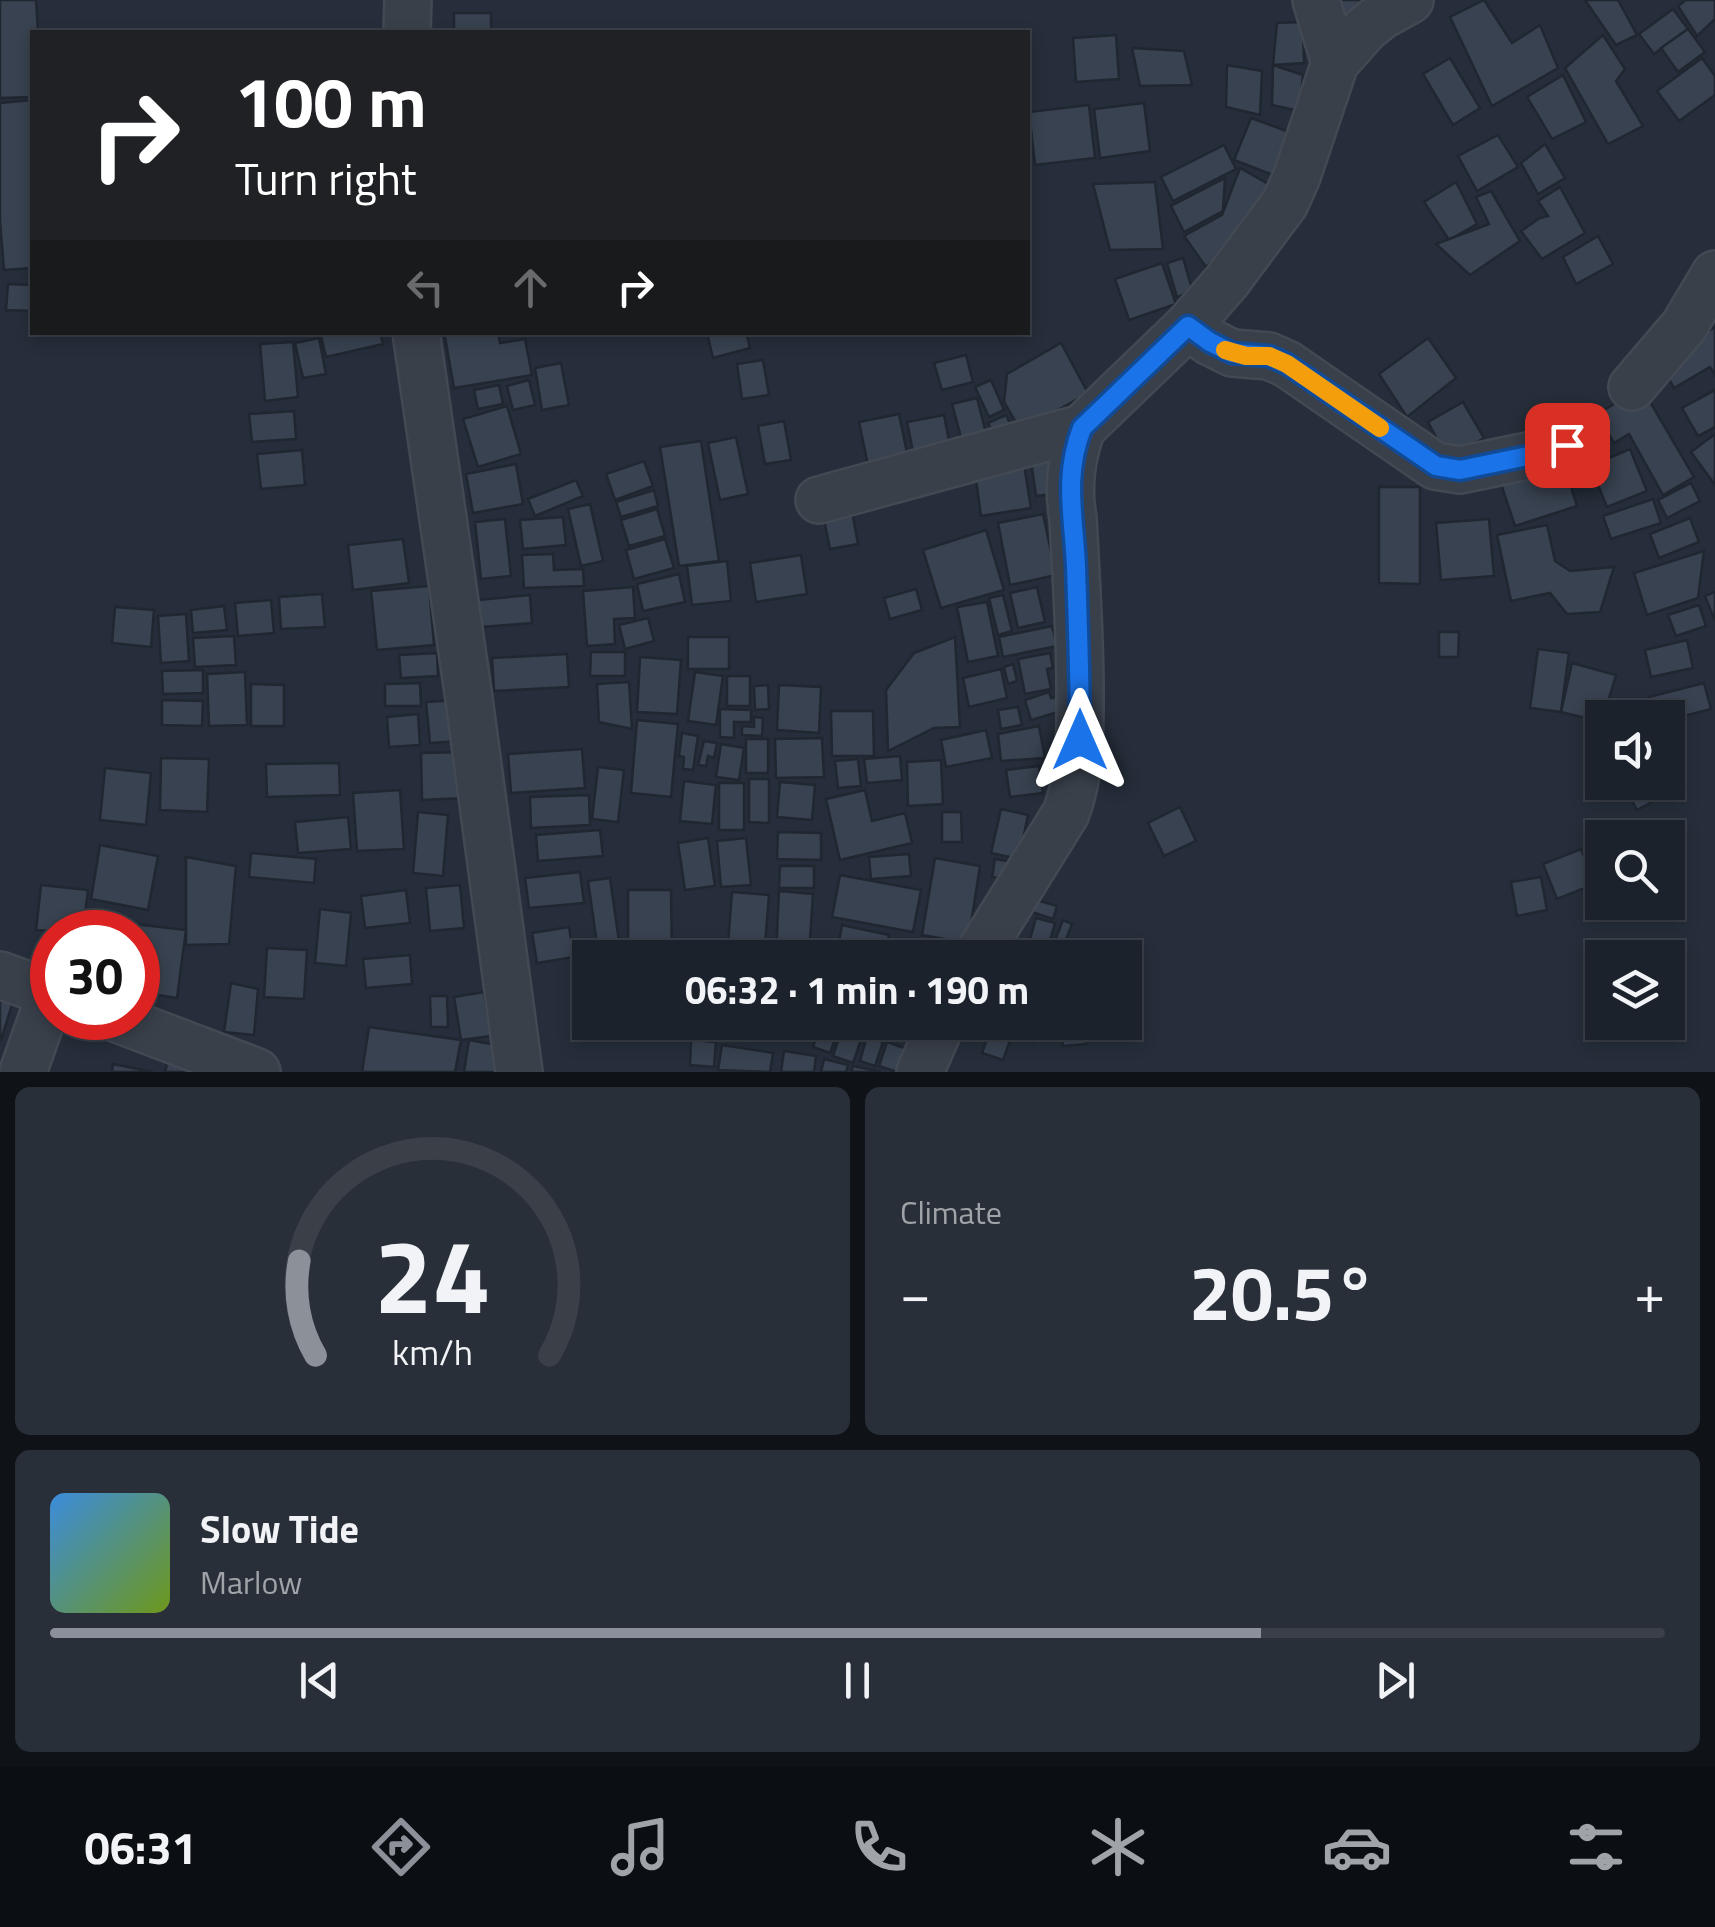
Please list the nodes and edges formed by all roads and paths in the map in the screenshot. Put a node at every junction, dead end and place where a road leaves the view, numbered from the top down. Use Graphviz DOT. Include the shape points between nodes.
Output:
graph roads {
  1 [pos="408,0"];
  2 [pos="1316,0"];
  3 [pos="1410,0"];
  4 [pos="407,30"];
  5 [pos="1335,64"];
  6 [pos="1715,274"];
  7 [pos="1188,326"];
  8 [pos="416,335"];
  9 [pos="1632,387"];
  10 [pos="1082,428"];
  11 [pos="1567,445"];
  12 [pos="819,500"];
  13 [pos="987,940"];
  14 [pos="0,975"];
  15 [pos="30,985"];
  16 [pos="160,1035"];
  17 [pos="35,1040"];
  18 [pos="934,1040"];
  19 [pos="23,1072"];
  20 [pos="257,1072"];
  21 [pos="518,1072"];
  22 [pos="920,1072"];
  1 -- 4 [label="street"];
  2 -- 5 [label="street"];
  3 -- 5 [label="street" via="1365,29"];
  5 -- 7 [label="street" via="1285,203"];
  6 -- 9 [label="street" via="1684,326"];
  7 -- 10 [label="street"];
  7 -- 11 [label="street" via="1232,353 1287,364 1436,466 1460,470"];
  8 -- 21 [label="street"];
  10 -- 12 [label="street"];
  10 -- 13 [label="street" via="1069,496 1080,761 1066,813"];
  14 -- 15 [label="street"];
  16 -- 20 [label="street"];
  17 -- 19 [label="street"];
  18 -- 22 [label="street"];
}
